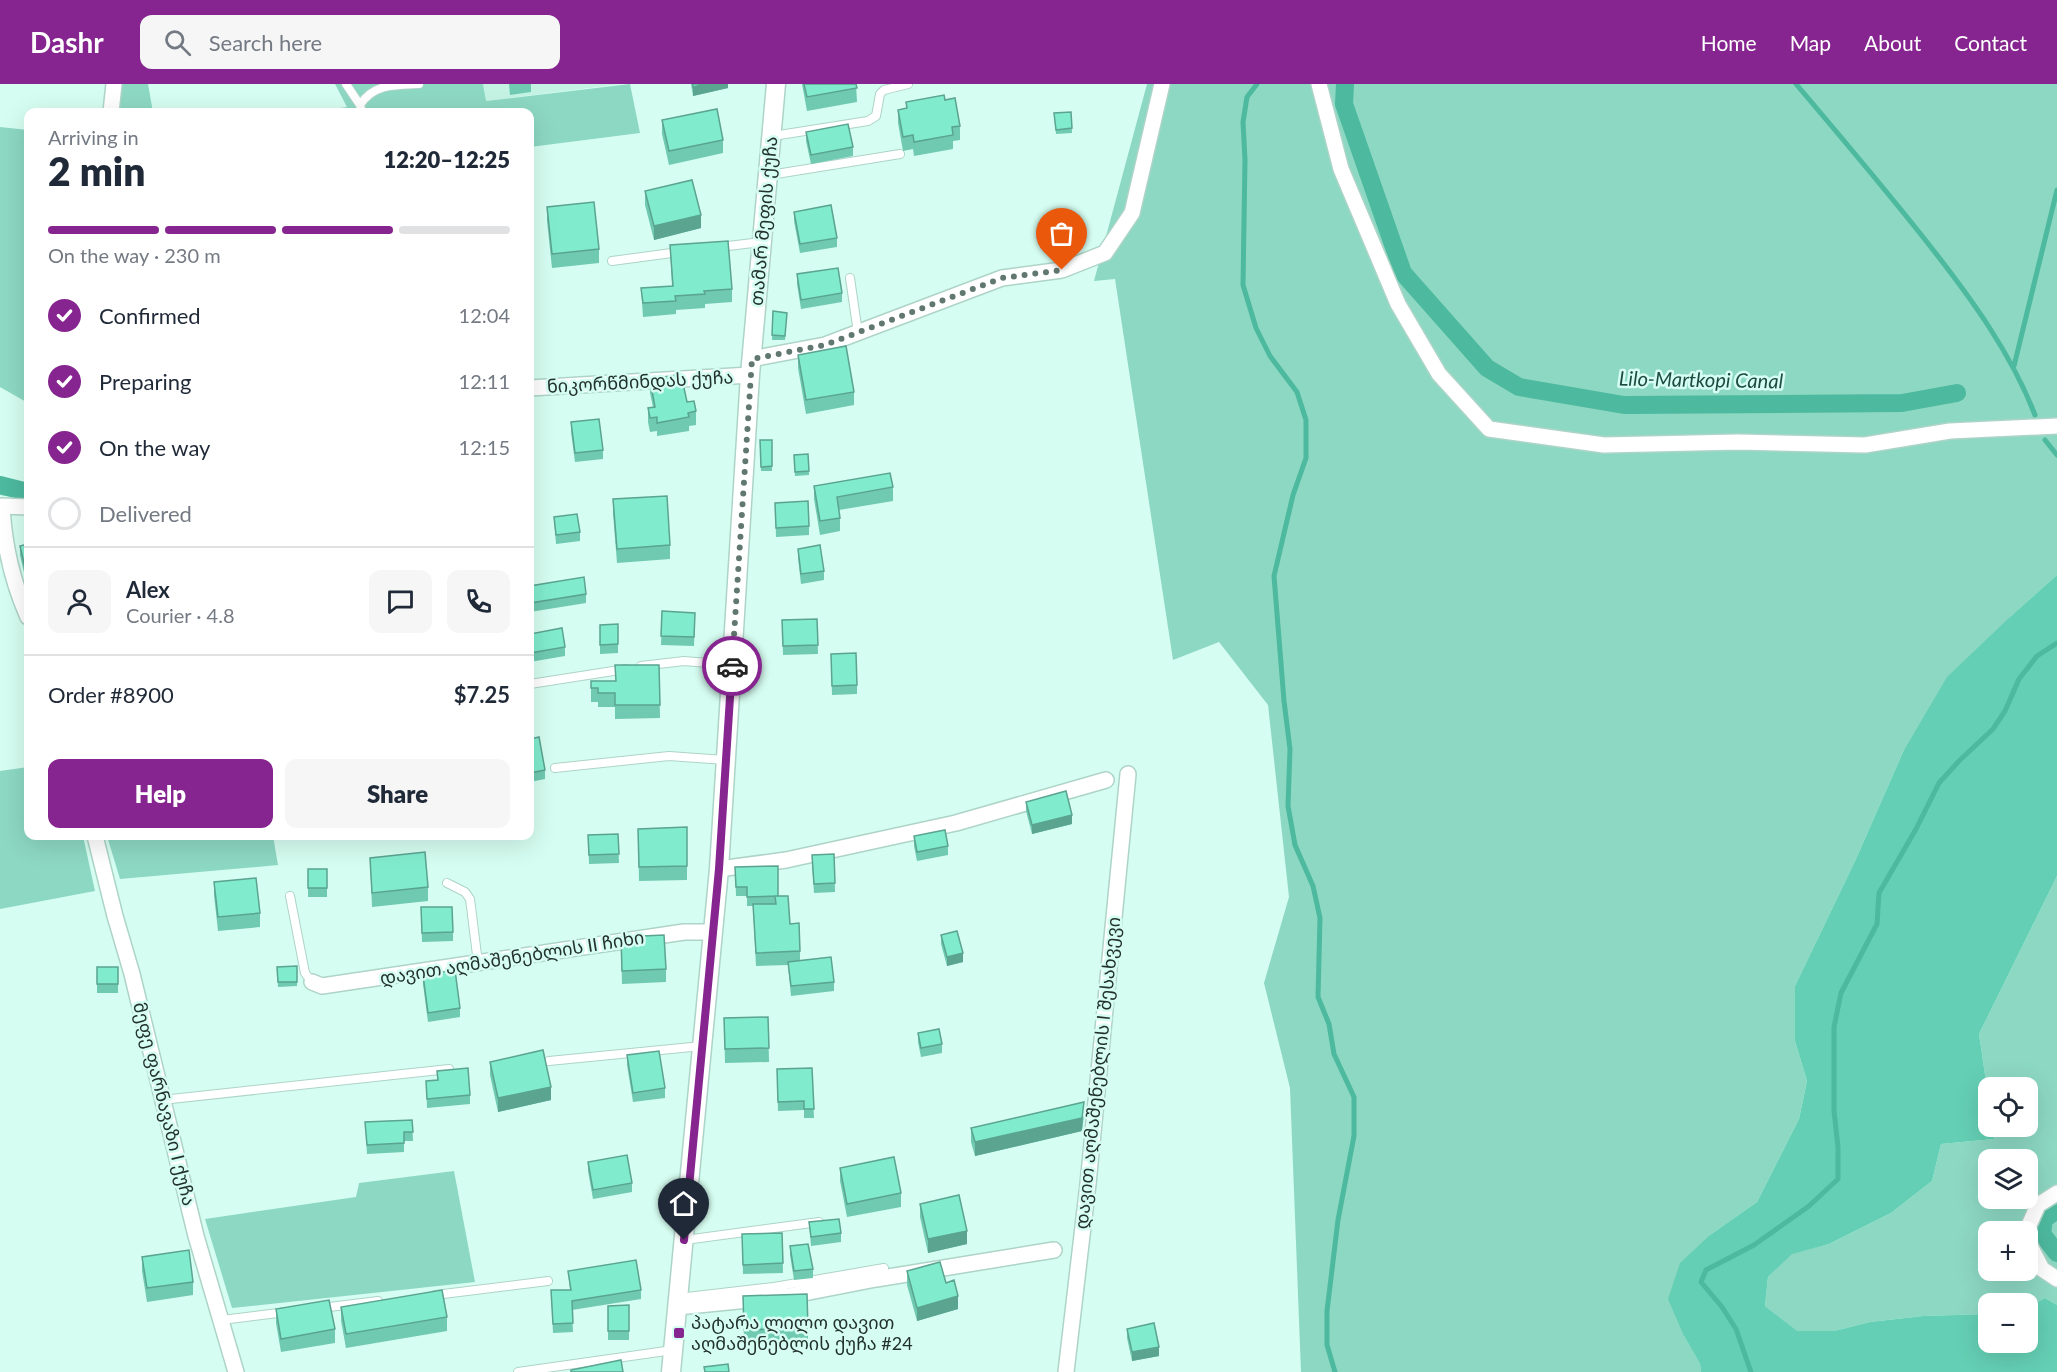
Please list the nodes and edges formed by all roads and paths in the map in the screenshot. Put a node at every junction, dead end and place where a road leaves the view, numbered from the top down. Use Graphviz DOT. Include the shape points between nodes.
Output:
graph roads {
  1 [pos="114,84"];
  2 [pos="346,84"];
  3 [pos="419,84"];
  4 [pos="776,84"];
  5 [pos="908,84"];
  6 [pos="1162,84"];
  7 [pos="1319,84"];
  8 [pos="111,108"];
  9 [pos="360,108"];
  10 [pos="361,108"];
  11 [pos="771,136"];
  12 [pos="900,154"];
  13 [pos="768,175"];
  14 [pos="761,242"];
  15 [pos="715,248"];
  16 [pos="692,251"];
  17 [pos="612,261"];
  18 [pos="850,278"];
  19 [pos="858,333"];
  20 [pos="751,367"];
  21 [pos="534,388"];
  22 [pos="2057,426"];
  23 [pos="24,507"];
  24 [pos="24,608"];
  25 [pos="732,665"];
  26 [pos="534,683"];
  27 [pos="725,760"];
  28 [pos="555,768"];
  29 [pos="1128,774"];
  30 [pos="1106,780"];
  31 [pos="96,840"];
  32 [pos="719,869"];
  33 [pos="447,883"];
  34 [pos="290,896"];
  35 [pos="713,932"];
  36 [pos="478,963"];
  37 [pos="312,982"];
  38 [pos="702,1046"];
  39 [pos="549,1061"];
  40 [pos="449,1069"];
  41 [pos="162,1100"];
  42 [pos="2057,1193"];
  43 [pos="827,1221"];
  44 [pos="2031,1221"];
  45 [pos="684,1240"];
  46 [pos="1054,1250"];
  47 [pos="2038,1261"];
  48 [pos="884,1268"];
  49 [pos="2057,1279"];
  50 [pos="548,1281"];
  51 [pos="431,1295"];
  52 [pos="385,1301"];
  53 [pos="677,1303"];
  54 [pos="315,1309"];
  55 [pos="292,1312"];
  56 [pos="222,1320"];
  57 [pos="673,1350"];
  58 [pos="236,1372"];
  59 [pos="518,1372"];
  60 [pos="671,1372"];
  61 [pos="1066,1372"];
  1 -- 8 [label="street"];
  2 -- 9 [label="lane"];
  3 -- 10 [label="lane" via="375,88 366,95"];
  4 -- 11 [label="street, თამარ მეფის ქუჩა"];
  5 -- 11 [label="lane" via="884,90 876,116 868,121"];
  6 -- 19 [label="street, ნიკორწმინდას ქუჩა" via="1132,213 1105,254 1062,270 1002,278"];
  7 -- 22 [label="street" via="1341,169 1398,304 1439,374 1489,429 1604,445 1865,445 1950,431"];
  11 -- 13 [label="street, თამარ მეფის ქუჩა"];
  12 -- 13 [label="lane"];
  13 -- 14 [label="street, თამარ მეფის ქუჩა"];
  14 -- 15 [label="lane"];
  14 -- 20 [label="street, თამარ მეფის ქუჩა"];
  16 -- 17 [label="lane"];
  18 -- 19 [label="lane"];
  19 -- 20 [label="street, ნიკორწმინდას ქუჩა"];
  20 -- 21 [label="street, ნიკორწმინდას ქუჩა"];
  20 -- 25 [label="street, თამარ მეფის ქუჩა"];
  23 -- 24 [label="street" via="2,506 4,540"];
  25 -- 26 [label="lane" via="684,661"];
  25 -- 27 [label="street, თამარ მეფის ქუჩა"];
  27 -- 28 [label="lane" via="669,756"];
  27 -- 32 [label="street, თამარ მეფის ქუჩა"];
  29 -- 61 [label="street, დავით აღმაშენებლის I შესახვევი"];
  30 -- 32 [label="street" via="956,823 786,860"];
  31 -- 41 [label="street, მეფე ფარნავაზი I ქუჩა"];
  32 -- 35 [label="street, თამარ მეფის ქუჩა"];
  33 -- 36 [label="lane" via="465,892 470,900"];
  34 -- 37 [label="lane" via="305,972"];
  35 -- 36 [label="street, დავით აღმაშენებლის II ჩიხი" via="684,932"];
  35 -- 38 [label="street, თამარ მეფის ქუჩა"];
  36 -- 37 [label="street, დავით აღმაშენებლის II ჩიხი" via="322,986"];
  38 -- 39 [label="lane"];
  38 -- 45 [label="street, თამარ მეფის ქუჩა"];
  40 -- 41 [label="lane"];
  41 -- 56 [label="street, მეფე ფარნავაზი I ქუჩა"];
  42 -- 44 [label="street" via="2038,1205"];
  43 -- 45 [label="lane"];
  45 -- 53 [label="street, თამარ მეფის ქუჩა"];
  46 -- 53 [label="street" via="789,1296"];
  47 -- 49 [label="street"];
  48 -- 53 [label="lane"];
  50 -- 51 [label="lane"];
  52 -- 54 [label="lane"];
  53 -- 57 [label="street, თამარ მეფის ქუჩა"];
  55 -- 56 [label="lane"];
  56 -- 58 [label="street, მეფე ფარნავაზი I ქუჩა"];
  57 -- 59 [label="lane"];
  57 -- 60 [label="street, თამარ მეფის ქუჩა"];
}
